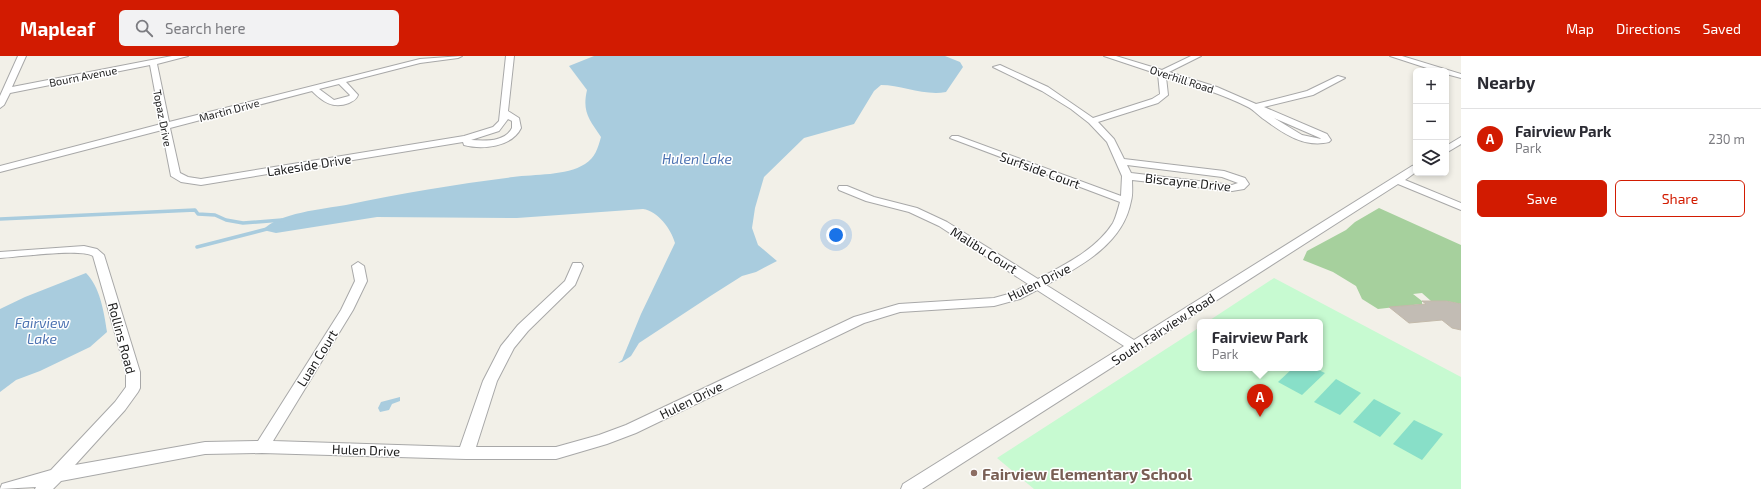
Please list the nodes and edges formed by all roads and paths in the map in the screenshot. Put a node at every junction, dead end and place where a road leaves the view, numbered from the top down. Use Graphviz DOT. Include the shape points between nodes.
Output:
graph roads {
  1 [pos="22,56"];
  2 [pos="184,56"];
  3 [pos="458,56"];
  4 [pos="510,56"];
  5 [pos="1108,56"];
  6 [pos="1197,56"];
  7 [pos="1394,56"];
  8 [pos="152,62"];
  9 [pos="997,67"];
  10 [pos="1435,68"];
  11 [pos="1449,72"];
  12 [pos="1162,73"];
  13 [pos="12,76"];
  14 [pos="1461,76"];
  15 [pos="0,78"];
  16 [pos="1341,78"];
  17 [pos="341,81"];
  18 [pos="314,88"];
  19 [pos="6,90"];
  20 [pos="0,105"];
  21 [pos="1254,107"];
  22 [pos="505,113"];
  23 [pos="1092,121"];
  24 [pos="165,127"];
  25 [pos="955,138"];
  26 [pos="1461,140"];
  27 [pos="449,143"];
  28 [pos="1449,148"];
  29 [pos="1123,162"];
  30 [pos="0,169"];
  31 [pos="1413,170"];
  32 [pos="175,174"];
  33 [pos="1127,176"];
  34 [pos="1397,180"];
  35 [pos="843,188"];
  36 [pos="1126,201"];
  37 [pos="1461,207"];
  38 [pos="4,257"];
  39 [pos="358,266"];
  40 [pos="577,266"];
  41 [pos="1038,284"];
  42 [pos="1135,347"];
  43 [pos="262,447"];
  44 [pos="466,453"];
  45 [pos="56,474"];
  46 [pos="8,489"];
  47 [pos="43,489"];
  48 [pos="909,489"];
  1 -- 13 [label="street"];
  2 -- 8 [label="street, Bourn Avenue"];
  3 -- 17 [label="street, Martin Drive" via="420,61"];
  4 -- 22 [label="street"];
  5 -- 12 [label="street, Overhill Road"];
  6 -- 12 [label="street"];
  7 -- 10 [label="street"];
  8 -- 19 [label="street, Bourn Avenue"];
  8 -- 24 [label="street, Topaz Drive"];
  9 -- 23 [label="street, Hulen Drive" via="1045,89"];
  11 -- 14 [label="street"];
  12 -- 21 [label="street, Overhill Road" via="1214,89"];
  12 -- 23 [label="street" via="1164,95 1156,101"];
  13 -- 15 [label="street"];
  13 -- 19 [label="street"];
  16 -- 21 [label="street" via="1310,93"];
  17 -- 18 [label="street, Martin Drive"];
  17 -- 18 [label="street" via="354,94 352,99 345,102 327,101"];
  18 -- 24 [label="street, Martin Drive"];
  19 -- 20 [label="street"];
  21 -- 21 [label="street, Overhill Road" via="1304,140 1326,140 1324,136"];
  22 -- 27 [label="street" via="496,130"];
  22 -- 27 [label="street" via="516,120 518,126 515,133 507,139 480,144"];
  23 -- 29 [label="street, Hulen Drive" via="1111,141"];
  24 -- 30 [label="street, Martin Drive"];
  24 -- 32 [label="street, Topaz Drive"];
  25 -- 36 [label="street, Surfside Court"];
  26 -- 28 [label="street"];
  27 -- 32 [label="street, Lakeside Drive" via="201,182 188,181"];
  29 -- 33 [label="street, Hulen Drive"];
  29 -- 33 [label="street, Biscayne Drive" via="1224,174 1241,180 1244,184 1232,188"];
  31 -- 34 [label="street, South Fairview Road"];
  33 -- 36 [label="street, Hulen Drive"];
  34 -- 37 [label="street"];
  34 -- 42 [label="street, South Fairview Road"];
  35 -- 41 [label="street, Malibu Court" via="870,199 913,210 943,224"];
  36 -- 41 [label="street, Hulen Drive" via="1118,224 1097,248 1075,264"];
  38 -- 45 [label="street, Rollins Road" via="74,249 94,252 98,256 133,372 133,388 120,406"];
  39 -- 43 [label="street, Luan Court" via="361,281 347,310"];
  40 -- 44 [label="street" via="571,282 508,346 490,381"];
  41 -- 42 [label="street, Malibu Court"];
  41 -- 44 [label="street, Hulen Drive" via="1016,296 994,302 899,308 859,320 631,429 602,440 556,453"];
  42 -- 48 [label="street, South Fairview Road"];
  43 -- 44 [label="street, Hulen Drive"];
  43 -- 45 [label="street, Hulen Drive" via="205,448"];
  45 -- 46 [label="street, Hulen Drive"];
  45 -- 47 [label="street, Rollins Road"];
}
